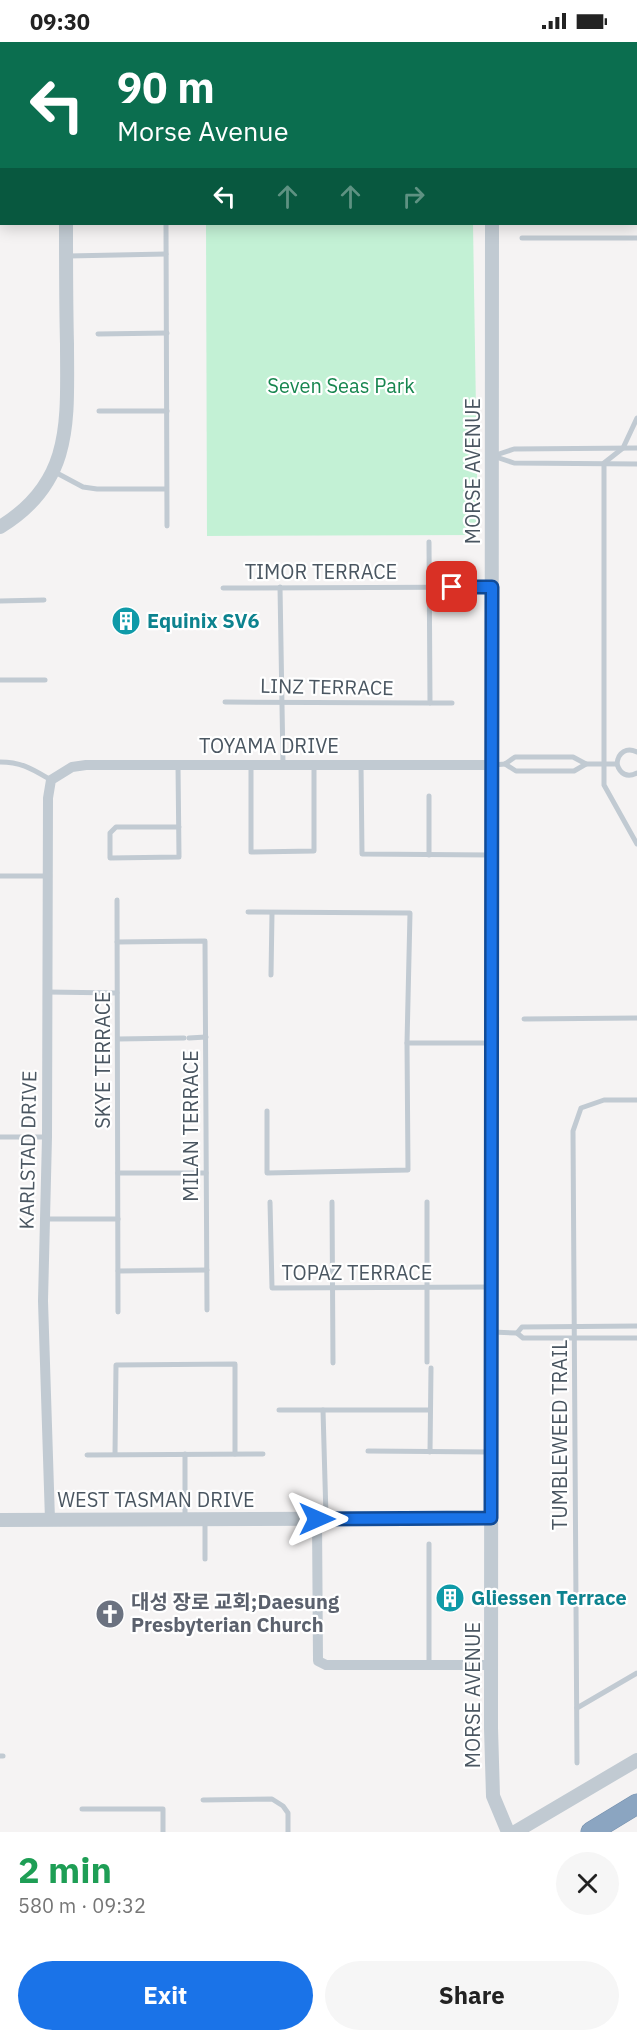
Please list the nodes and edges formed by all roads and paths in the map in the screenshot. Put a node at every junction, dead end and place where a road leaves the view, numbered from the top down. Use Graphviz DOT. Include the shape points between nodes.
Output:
graph roads {
  1 [pos="66,225"];
  2 [pos="166,225"];
  3 [pos="492,225"];
  4 [pos="522,238"];
  5 [pos="637,238"];
  6 [pos="166,254"];
  7 [pos="66,256"];
  8 [pos="167,333"];
  9 [pos="98,334"];
  10 [pos="99,411"];
  11 [pos="167,411"];
  12 [pos="637,418"];
  13 [pos="622,448"];
  14 [pos="637,448"];
  15 [pos="493,456"];
  16 [pos="604,463"];
  17 [pos="637,464"];
  18 [pos="53,471"];
  19 [pos="166,489"];
  20 [pos="167,526"];
  21 [pos="0,527"];
  22 [pos="429,542"];
  23 [pos="280,587"];
  24 [pos="429,587"];
  25 [pos="492,587"];
  26 [pos="223,588"];
  27 [pos="44,600"];
  28 [pos="0,601"];
  29 [pos="45,680"];
  30 [pos="0,681"];
  31 [pos="282,700"];
  32 [pos="225,702"];
  33 [pos="430,703"];
  34 [pos="452,703"];
  35 [pos="637,752"];
  36 [pos="0,762"];
  37 [pos="603,763"];
  38 [pos="251,764"];
  39 [pos="283,764"];
  40 [pos="314,764"];
  41 [pos="361,764"];
  42 [pos="586,764"];
  43 [pos="617,764"];
  44 [pos="178,765"];
  45 [pos="498,765"];
  46 [pos="637,773"];
  47 [pos="51,780"];
  48 [pos="429,796"];
  49 [pos="179,827"];
  50 [pos="637,844"];
  51 [pos="429,855"];
  52 [pos="492,855"];
  53 [pos="0,876"];
  54 [pos="48,876"];
  55 [pos="117,900"];
  56 [pos="248,912"];
  57 [pos="272,913"];
  58 [pos="117,942"];
  59 [pos="271,975"];
  60 [pos="46,992"];
  61 [pos="117,993"];
  62 [pos="637,1018"];
  63 [pos="524,1019"];
  64 [pos="206,1037"];
  65 [pos="118,1038"];
  66 [pos="407,1043"];
  67 [pos="492,1043"];
  68 [pos="637,1100"];
  69 [pos="267,1111"];
  70 [pos="0,1137"];
  71 [pos="47,1137"];
  72 [pos="118,1173"];
  73 [pos="206,1173"];
  74 [pos="270,1202"];
  75 [pos="332,1202"];
  76 [pos="427,1202"];
  77 [pos="46,1219"];
  78 [pos="118,1219"];
  79 [pos="207,1270"];
  80 [pos="118,1272"];
  81 [pos="492,1287"];
  82 [pos="333,1288"];
  83 [pos="427,1288"];
  84 [pos="207,1310"];
  85 [pos="118,1312"];
  86 [pos="574,1326"];
  87 [pos="637,1326"];
  88 [pos="492,1332"];
  89 [pos="517,1333"];
  90 [pos="574,1338"];
  91 [pos="637,1338"];
  92 [pos="333,1364"];
  93 [pos="279,1410"];
  94 [pos="323,1410"];
  95 [pos="430,1410"];
  96 [pos="368,1451"];
  97 [pos="430,1452"];
  98 [pos="491,1452"];
  99 [pos="185,1454"];
  100 [pos="236,1454"];
  101 [pos="263,1454"];
  102 [pos="87,1455"];
  103 [pos="115,1455"];
  104 [pos="491,1518"];
  105 [pos="184,1519"];
  106 [pos="205,1519"];
  107 [pos="321,1519"];
  108 [pos="0,1520"];
  109 [pos="50,1520"];
  110 [pos="429,1544"];
  111 [pos="205,1560"];
  112 [pos="429,1665"];
  113 [pos="492,1665"];
  114 [pos="637,1673"];
  115 [pos="577,1708"];
  116 [pos="637,1760"];
  117 [pos="577,1763"];
  118 [pos="203,1800"];
  119 [pos="637,1804"];
  120 [pos="82,1809"];
  121 [pos="163,1832"];
  122 [pos="288,1832"];
  123 [pos="508,1832"];
  124 [pos="515,1832"];
  125 [pos="591,1832"];
  1 -- 7 [label="street"];
  2 -- 6 [label="lane"];
  3 -- 15 [label="street, MORSE AVENUE"];
  4 -- 5 [label="lane"];
  6 -- 7 [label="lane"];
  6 -- 8 [label="lane"];
  7 -- 18 [label="street" via="66,423"];
  8 -- 9 [label="lane"];
  8 -- 11 [label="lane"];
  10 -- 11 [label="lane"];
  11 -- 19 [label="lane"];
  12 -- 13 [label="lane"];
  13 -- 14 [label="lane"];
  13 -- 15 [label="lane" via="514,449"];
  13 -- 16 [label="lane"];
  15 -- 16 [label="lane" via="514,463"];
  15 -- 25 [label="street, MORSE AVENUE"];
  16 -- 17 [label="lane"];
  16 -- 37 [label="lane"];
  18 -- 19 [label="lane" via="83,487"];
  18 -- 21 [label="street" via="30,504"];
  19 -- 20 [label="lane"];
  22 -- 24 [label="lane"];
  23 -- 24 [label="lane, TIMOR TERRACE"];
  23 -- 26 [label="lane, TIMOR TERRACE"];
  23 -- 31 [label="lane"];
  24 -- 25 [label="lane, TIMOR TERRACE"];
  24 -- 33 [label="lane"];
  25 -- 45 [label="street, MORSE AVENUE"];
  27 -- 28 [label="lane"];
  29 -- 30 [label="lane"];
  31 -- 32 [label="lane, LINZ TERRACE"];
  31 -- 33 [label="lane, LINZ TERRACE"];
  31 -- 39 [label="lane"];
  33 -- 34 [label="lane, LINZ TERRACE"];
  35 -- 43 [label="lane" via="623,752"];
  36 -- 47 [label="lane" via="24,765"];
  37 -- 42 [label="lane"];
  37 -- 43 [label="lane"];
  37 -- 50 [label="lane" via="604,784"];
  38 -- 39 [label="street, TOYAMA DRIVE"];
  38 -- 40 [label="lane" via="251,852 282,852 314,851"];
  38 -- 44 [label="street, TOYAMA DRIVE"];
  39 -- 40 [label="street, TOYAMA DRIVE"];
  40 -- 41 [label="street, TOYAMA DRIVE"];
  41 -- 45 [label="street, TOYAMA DRIVE"];
  41 -- 51 [label="lane" via="362,854"];
  42 -- 45 [label="lane" via="574,771 516,771"];
  42 -- 45 [label="lane" via="573,757 515,757"];
  43 -- 46 [label="lane" via="620,772 628,776"];
  44 -- 47 [label="street, TOYAMA DRIVE" via="86,765 72,767"];
  44 -- 49 [label="lane"];
  45 -- 52 [label="street, MORSE AVENUE"];
  47 -- 54 [label="street, KARLSTAD DRIVE"];
  48 -- 51 [label="lane"];
  49 -- 49 [label="lane" via="116,827 110,833 110,858 179,857"];
  51 -- 52 [label="lane"];
  52 -- 67 [label="street, MORSE AVENUE"];
  53 -- 54 [label="lane"];
  54 -- 60 [label="street, KARLSTAD DRIVE"];
  55 -- 58 [label="lane, SKYE TERRACE"];
  56 -- 57 [label="lane"];
  57 -- 59 [label="lane"];
  57 -- 66 [label="lane" via="410,913"];
  58 -- 61 [label="lane, SKYE TERRACE"];
  58 -- 64 [label="lane, MILAN TERRACE" via="205,941"];
  60 -- 61 [label="lane"];
  60 -- 71 [label="street, KARLSTAD DRIVE"];
  61 -- 65 [label="lane, SKYE TERRACE"];
  62 -- 63 [label="lane"];
  64 -- 65 [label="lane"];
  64 -- 73 [label="lane, MILAN TERRACE"];
  65 -- 72 [label="lane, SKYE TERRACE"];
  66 -- 67 [label="lane"];
  66 -- 69 [label="lane" via="408,1170 267,1173"];
  67 -- 81 [label="street, MORSE AVENUE"];
  68 -- 86 [label="lane, TUMBLEWEED TRAIL" via="604,1100 582,1108 573,1131"];
  70 -- 71 [label="lane"];
  71 -- 77 [label="street, KARLSTAD DRIVE"];
  72 -- 73 [label="lane"];
  72 -- 78 [label="lane, SKYE TERRACE"];
  73 -- 79 [label="lane, MILAN TERRACE"];
  74 -- 82 [label="lane, TOPAZ TERRACE" via="272,1288"];
  75 -- 82 [label="lane"];
  76 -- 83 [label="lane"];
  77 -- 78 [label="lane"];
  77 -- 109 [label="street, KARLSTAD DRIVE" via="43,1301"];
  78 -- 80 [label="lane, SKYE TERRACE"];
  79 -- 80 [label="lane"];
  79 -- 84 [label="lane, MILAN TERRACE"];
  80 -- 85 [label="lane, SKYE TERRACE"];
  81 -- 83 [label="lane, TOPAZ TERRACE"];
  81 -- 88 [label="street, MORSE AVENUE"];
  82 -- 83 [label="lane, TOPAZ TERRACE"];
  82 -- 92 [label="lane"];
  83 -- 95 [label="lane"];
  86 -- 87 [label="lane"];
  86 -- 89 [label="lane" via="522,1327"];
  86 -- 90 [label="lane, TUMBLEWEED TRAIL"];
  88 -- 89 [label="lane"];
  88 -- 98 [label="street, MORSE AVENUE"];
  89 -- 90 [label="lane" via="523,1338"];
  90 -- 91 [label="lane"];
  90 -- 115 [label="lane, TUMBLEWEED TRAIL"];
  93 -- 94 [label="lane"];
  94 -- 95 [label="lane"];
  94 -- 107 [label="lane"];
  95 -- 97 [label="lane"];
  96 -- 97 [label="lane"];
  97 -- 98 [label="lane"];
  98 -- 104 [label="street, MORSE AVENUE"];
  99 -- 100 [label="lane"];
  99 -- 103 [label="lane"];
  99 -- 105 [label="lane"];
  100 -- 101 [label="lane"];
  100 -- 103 [label="lane" via="235,1364 116,1365"];
  102 -- 103 [label="lane"];
  104 -- 107 [label="street, WEST TASMAN DRIVE"];
  104 -- 113 [label="street, MORSE AVENUE"];
  105 -- 106 [label="street, WEST TASMAN DRIVE"];
  105 -- 109 [label="street, WEST TASMAN DRIVE"];
  106 -- 107 [label="street, WEST TASMAN DRIVE"];
  106 -- 111 [label="lane"];
  107 -- 112 [label="street" via="318,1661 326,1665"];
  108 -- 109 [label="street, WEST TASMAN DRIVE"];
  110 -- 112 [label="lane"];
  112 -- 113 [label="street"];
  113 -- 123 [label="street, MORSE AVENUE" via="493,1796"];
  114 -- 115 [label="lane"];
  115 -- 117 [label="lane, TUMBLEWEED TRAIL"];
  116 -- 124 [label="street"];
  118 -- 122 [label="lane" via="272,1799 288,1814"];
  119 -- 125 [label="highway"];
  120 -- 121 [label="lane" via="163,1809"];
}
